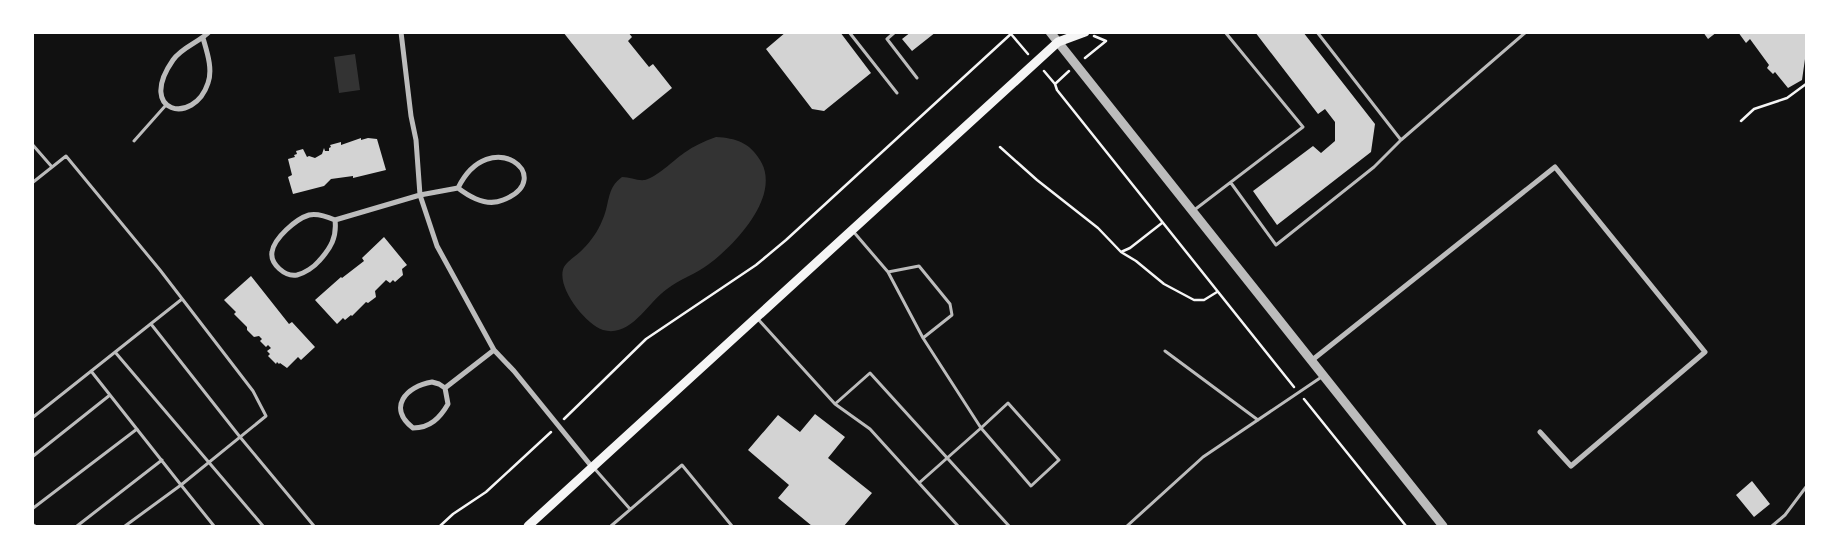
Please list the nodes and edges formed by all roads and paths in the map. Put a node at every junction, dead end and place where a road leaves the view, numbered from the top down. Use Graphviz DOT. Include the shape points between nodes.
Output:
graph roads {
  1 [pos="209,32"];
  2 [pos="401,32"];
  3 [pos="850,32"];
  4 [pos="895,32"];
  5 [pos="1013,32"];
  6 [pos="1050,32"];
  7 [pos="1062,32"];
  8 [pos="1085,32"];
  9 [pos="1090,32"];
  10 [pos="1225,32"];
  11 [pos="1317,32"];
  12 [pos="1526,32"];
  13 [pos="203,38"];
  14 [pos="1106,41"];
  15 [pos="1058,42"];
  16 [pos="917,78"];
  17 [pos="1806,84"];
  18 [pos="1057,90"];
  19 [pos="897,93"];
  20 [pos="166,105"];
  21 [pos="1741,121"];
  22 [pos="1401,140"];
  23 [pos="134,141"];
  24 [pos="32,144"];
  25 [pos="1000,146"];
  26 [pos="52,167"];
  27 [pos="32,183"];
  28 [pos="1231,183"];
  29 [pos="458,188"];
  30 [pos="420,195"];
  31 [pos="1192,211"];
  32 [pos="335,220"];
  33 [pos="1162,223"];
  34 [pos="852,230"];
  35 [pos="1120,252"];
  36 [pos="888,272"];
  37 [pos="1217,292"];
  38 [pos="182,299"];
  39 [pos="756,318"];
  40 [pos="151,324"];
  41 [pos="923,338"];
  42 [pos="494,350"];
  43 [pos="1165,351"];
  44 [pos="115,352"];
  45 [pos="1311,361"];
  46 [pos="91,371"];
  47 [pos="1323,376"];
  48 [pos="445,388"];
  49 [pos="1298,392"];
  50 [pos="110,395"];
  51 [pos="835,404"];
  52 [pos="32,418"];
  53 [pos="1258,420"];
  54 [pos="558,425"];
  55 [pos="981,428"];
  56 [pos="137,429"];
  57 [pos="1540,432"];
  58 [pos="240,437"];
  59 [pos="32,457"];
  60 [pos="947,458"];
  61 [pos="162,460"];
  62 [pos="209,461"];
  63 [pos="592,467"];
  64 [pos="919,483"];
  65 [pos="181,485"];
  66 [pos="1806,487"];
  67 [pos="32,509"];
  68 [pos="630,509"];
  69 [pos="77,526"];
  70 [pos="125,526"];
  71 [pos="214,526"];
  72 [pos="263,526"];
  73 [pos="314,526"];
  74 [pos="440,526"];
  75 [pos="528,526"];
  76 [pos="611,526"];
  77 [pos="732,526"];
  78 [pos="958,526"];
  79 [pos="1009,526"];
  80 [pos="1127,526"];
  81 [pos="1406,526"];
  82 [pos="1443,526"];
  83 [pos="1772,526"];
  1 -- 13 [label="street"];
  2 -- 30 [label="street"];
  3 -- 19 [label="lane"];
  4 -- 16 [label="lane" via="887,39"];
  5 -- 54 [label="path" via="786,240 756,265 646,339"];
  6 -- 15 [label="street"];
  7 -- 15 [label="main road"];
  8 -- 15 [label="main road"];
  9 -- 14 [label="path"];
  10 -- 28 [label="lane" via="1303,127"];
  11 -- 22 [label="lane"];
  12 -- 22 [label="lane"];
  13 -- 20 [label="street" via="187,46 173,60 161,88 160,97"];
  13 -- 20 [label="street" via="210,70 205,90 190,106 177,109"];
  15 -- 31 [label="street"];
  15 -- 34 [label="main road"];
  17 -- 21 [label="path" via="1787,98 1754,109"];
  18 -- 33 [label="path"];
  20 -- 23 [label="lane"];
  22 -- 28 [label="lane" via="1374,167 1276,244"];
  24 -- 26 [label="lane"];
  25 -- 35 [label="path" via="1098,228"];
  26 -- 27 [label="lane"];
  26 -- 38 [label="lane" via="66,156"];
  28 -- 31 [label="lane"];
  29 -- 29 [label="street" via="479,201 489,203 502,201 521,189 524,178 516,161 505,157 492,158 472,167"];
  29 -- 30 [label="street"];
  30 -- 32 [label="street"];
  30 -- 42 [label="street" via="437,246"];
  31 -- 45 [label="street"];
  32 -- 32 [label="street" via="310,215 292,224 278,238 272,252 274,264 284,273 296,275 314,267 328,252 335,238"];
  33 -- 35 [label="path"];
  33 -- 37 [label="path"];
  34 -- 36 [label="lane"];
  34 -- 39 [label="main road"];
  35 -- 37 [label="path" via="1164,284 1194,300 1204,300"];
  36 -- 41 [label="lane"];
  36 -- 41 [label="lane" via="920,266 950,304 952,315"];
  37 -- 49 [label="path"];
  38 -- 40 [label="lane"];
  38 -- 58 [label="lane" via="253,391 266,416"];
  39 -- 51 [label="lane"];
  39 -- 63 [label="main road"];
  40 -- 44 [label="lane"];
  40 -- 58 [label="lane"];
  41 -- 55 [label="lane"];
  42 -- 48 [label="street"];
  42 -- 54 [label="street"];
  43 -- 53 [label="lane"];
  44 -- 46 [label="lane"];
  44 -- 62 [label="lane"];
  45 -- 47 [label="street"];
  45 -- 57 [label="street" via="1555,167 1705,352 1571,466"];
  46 -- 50 [label="lane"];
  46 -- 52 [label="lane"];
  47 -- 49 [label="lane"];
  47 -- 82 [label="street"];
  48 -- 48 [label="street" via="432,382 421,384 404,397 399,407 401,415 413,428 432,423 448,404"];
  49 -- 53 [label="lane"];
  49 -- 81 [label="path"];
  50 -- 56 [label="lane"];
  50 -- 59 [label="lane"];
  51 -- 60 [label="lane" via="870,373"];
  51 -- 64 [label="lane" via="870,429"];
  53 -- 80 [label="lane" via="1202,457"];
  54 -- 63 [label="street"];
  54 -- 74 [label="path" via="486,492 452,514"];
  55 -- 55 [label="lane" via="1031,486 1059,460 1008,403"];
  55 -- 60 [label="lane"];
  56 -- 61 [label="lane"];
  56 -- 67 [label="lane"];
  58 -- 62 [label="lane"];
  58 -- 73 [label="lane"];
  60 -- 64 [label="lane"];
  60 -- 79 [label="lane"];
  61 -- 65 [label="lane"];
  61 -- 69 [label="lane"];
  62 -- 65 [label="lane"];
  62 -- 72 [label="lane"];
  63 -- 68 [label="lane"];
  63 -- 75 [label="main road"];
  64 -- 78 [label="lane"];
  65 -- 70 [label="lane"];
  65 -- 71 [label="lane"];
  66 -- 83 [label="lane" via="1785,515"];
  68 -- 76 [label="lane"];
  68 -- 77 [label="lane" via="682,465"];
}
